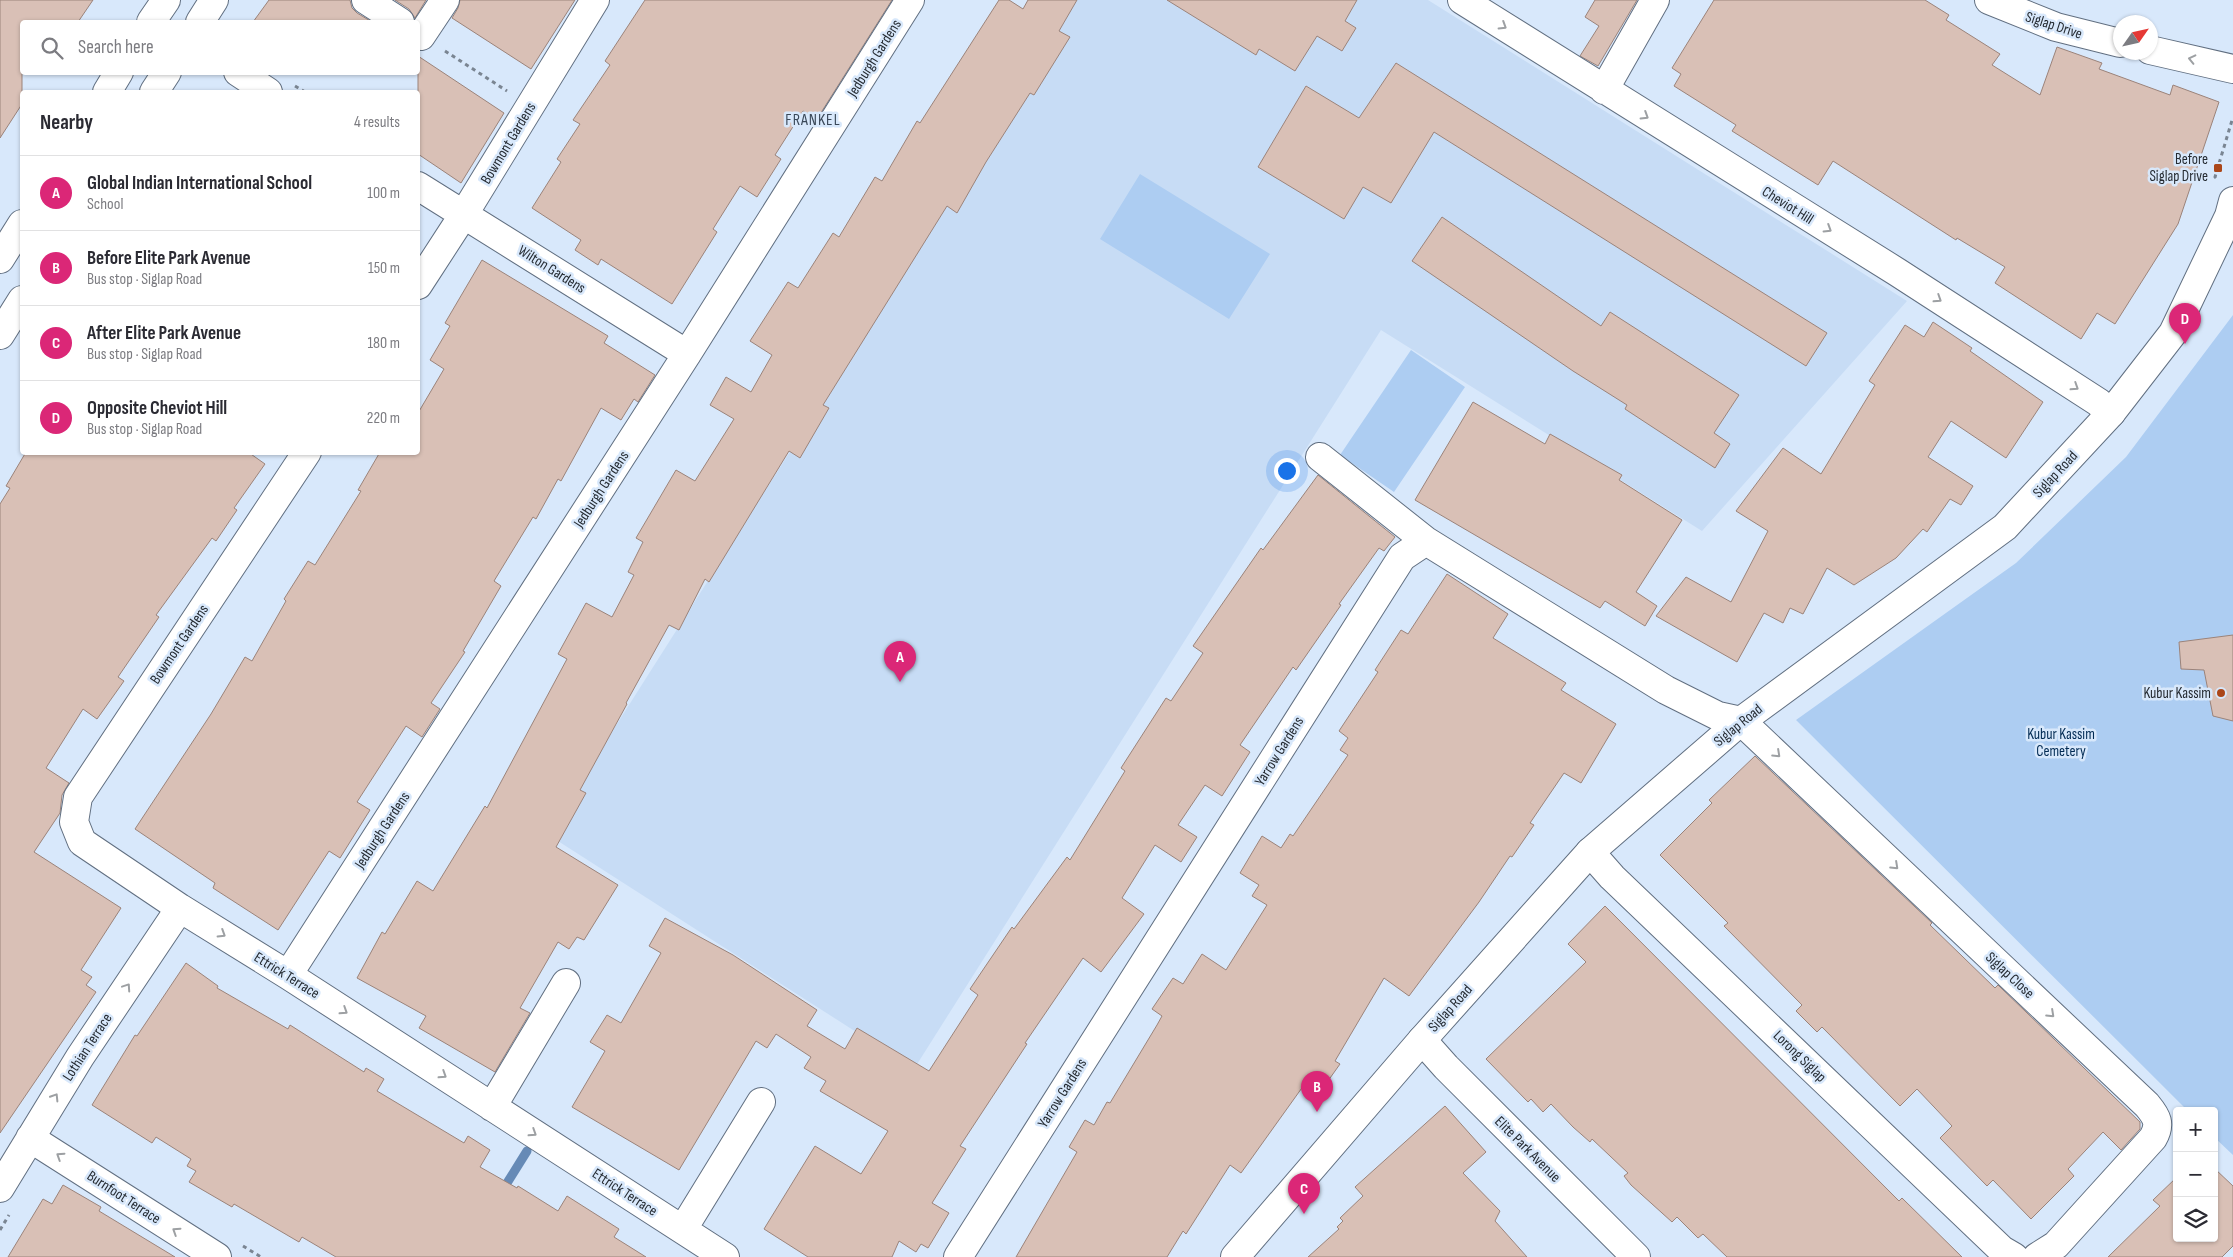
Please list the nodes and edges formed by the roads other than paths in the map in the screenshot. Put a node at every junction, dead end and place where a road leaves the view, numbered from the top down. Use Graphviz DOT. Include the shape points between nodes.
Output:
graph roads {
  1 [pos="214,0"];
  2 [pos="366,0"];
  3 [pos="445,0"];
  4 [pos="595,0"];
  5 [pos="910,0"];
  6 [pos="1462,0"];
  7 [pos="1655,0"];
  8 [pos="1989,0"];
  9 [pos="201,20"];
  10 [pos="396,20"];
  11 [pos="420,24"];
  12 [pos="2113,41"];
  13 [pos="2158,52"];
  14 [pos="2233,69"];
  15 [pos="118,75"];
  16 [pos="165,75"];
  17 [pos="242,75"];
  18 [pos="108,90"];
  19 [pos="155,90"];
  20 [pos="265,90"];
  21 [pos="1604,90"];
  22 [pos="420,187"];
  23 [pos="2229,204"];
  24 [pos="464,214"];
  25 [pos="20,227"];
  26 [pos="0,259"];
  27 [pos="420,282"];
  28 [pos="20,303"];
  29 [pos="0,335"];
  30 [pos="687,354"];
  31 [pos="2111,414"];
  32 [pos="305,455"];
  33 [pos="1320,457"];
  34 [pos="1426,541"];
  35 [pos="1729,718"];
  36 [pos="82,842"];
  37 [pos="1590,852"];
  38 [pos="180,908"];
  39 [pos="288,975"];
  40 [pos="566,983"];
  41 [pos="1422,1040"];
  42 [pos="761,1102"];
  43 [pos="492,1106"];
  44 [pos="30,1138"];
  45 [pos="0,1188"];
  46 [pos="683,1229"];
  47 [pos="217,1257"];
  48 [pos="726,1257"];
  49 [pos="958,1257"];
  50 [pos="1235,1257"];
  51 [pos="1636,1257"];
  52 [pos="2014,1257"];
  53 [pos="2037,1257"];
  1 -- 9 [label="street"];
  2 -- 10 [label="street"];
  3 -- 11 [label="street"];
  4 -- 24 [label="street, Bowmont Gardens"];
  5 -- 30 [label="street, Jedburgh Gardens"];
  6 -- 21 [label="street, Cheviot Hill, one-way"];
  7 -- 21 [label="street"];
  8 -- 12 [label="street, Siglap Drive" via="2056,27"];
  14 -- 13 [label="street, one-way"];
  15 -- 18 [label="street"];
  16 -- 19 [label="street"];
  17 -- 20 [label="street"];
  21 -- 31 [label="street, Cheviot Hill, one-way" via="1905,278 2098,402"];
  22 -- 24 [label="street, Wilton Gardens"];
  23 -- 31 [label="street, Siglap Road" via="2174,333"];
  24 -- 27 [label="street, Bowmont Gardens"];
  24 -- 30 [label="street, Wilton Gardens"];
  25 -- 26 [label="street"];
  28 -- 29 [label="street"];
  30 -- 39 [label="street, Jedburgh Gardens"];
  31 -- 35 [label="street, Siglap Road" via="2006,527"];
  32 -- 36 [label="street, Bowmont Gardens" via="78,797 74,822"];
  33 -- 34 [label="street"];
  34 -- 35 [label="street" via="1666,690"];
  34 -- 49 [label="street, Yarrow Gardens" via="1402,557"];
  35 -- 37 [label="street, Siglap Road"];
  35 -- 53 [label="street, Siglap Close, one-way" via="2140,1098 2158,1122 2153,1138 2056,1245"];
  36 -- 38 [label="street, Ettrick Terrace"];
  37 -- 41 [label="street, Siglap Road"];
  37 -- 52 [label="street, Lorong Siglap" via="1612,877 2002,1250"];
  38 -- 39 [label="street, Ettrick Terrace, one-way"];
  44 -- 38 [label="street, Lothian Terrace, one-way"];
  39 -- 43 [label="street, Ettrick Terrace, one-way"];
  40 -- 43 [label="street"];
  41 -- 50 [label="street, Siglap Road"];
  41 -- 51 [label="street, Elite Park Avenue"];
  42 -- 46 [label="street"];
  43 -- 46 [label="street, Ettrick Terrace, one-way"];
  44 -- 45 [label="street, Lothian Terrace"];
  47 -- 44 [label="street, Burnfoot Terrace, one-way"];
  46 -- 48 [label="street, Ettrick Terrace"];
}
